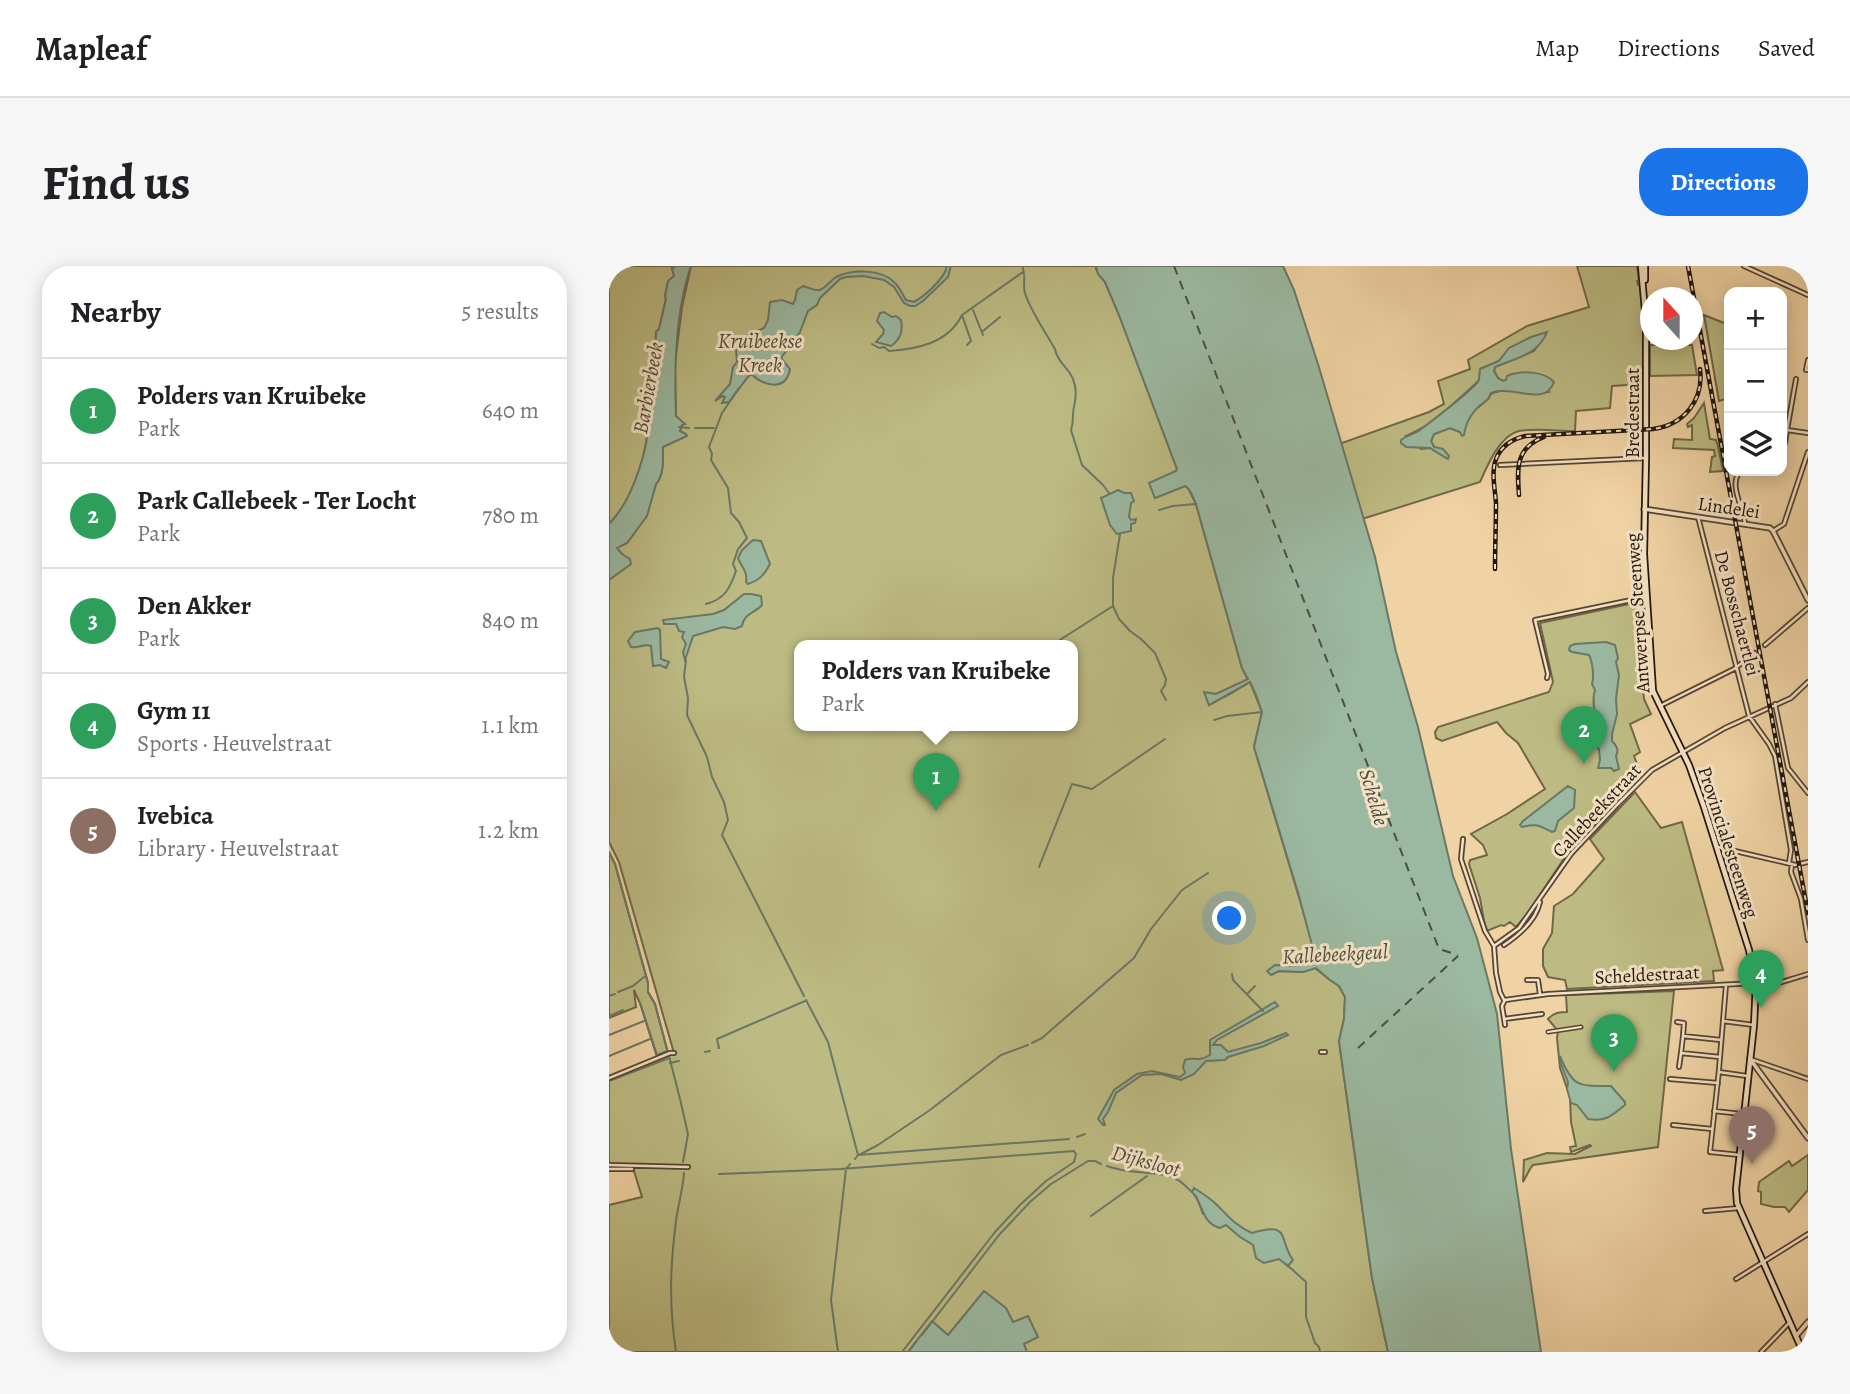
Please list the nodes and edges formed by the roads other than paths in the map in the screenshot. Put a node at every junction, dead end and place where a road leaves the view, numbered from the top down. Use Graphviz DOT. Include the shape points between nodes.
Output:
graph roads {
  1 [pos="1643,266"];
  2 [pos="1744,266"];
  3 [pos="1808,295"];
  4 [pos="1808,360"];
  5 [pos="1808,370"];
  6 [pos="1796,379"];
  7 [pos="1787,430"];
  8 [pos="1808,433"];
  9 [pos="1808,452"];
  10 [pos="1646,458"];
  11 [pos="1500,465"];
  12 [pos="1736,476"];
  13 [pos="1644,509"];
  14 [pos="1698,517"];
  15 [pos="1745,523"];
  16 [pos="1773,531"];
  17 [pos="1646,597"];
  18 [pos="1808,600"];
  19 [pos="1808,608"];
  20 [pos="1765,645"];
  21 [pos="1755,653"];
  22 [pos="1737,667"];
  23 [pos="1547,678"];
  24 [pos="1808,682"];
  25 [pos="1776,704"];
  26 [pos="1660,706"];
  27 [pos="1749,716"];
  28 [pos="1683,751"];
  29 [pos="1808,793"];
  30 [pos="1463,839"];
  31 [pos="1718,847"];
  32 [pos="1808,862"];
  33 [pos="1790,864"];
  34 [pos="1540,898"];
  35 [pos="1808,940"];
  36 [pos="1504,945"];
  37 [pos="1494,946"];
  38 [pos="1808,974"];
  39 [pos="1528,980"];
  40 [pos="1756,983"];
  41 [pos="1726,984"];
  42 [pos="1756,990"];
  43 [pos="1541,995"];
  44 [pos="1505,1000"];
  45 [pos="1542,1014"];
  46 [pos="1504,1019"];
  47 [pos="1723,1021"];
  48 [pos="1677,1022"];
  49 [pos="1505,1025"];
  50 [pos="1754,1025"];
  51 [pos="1581,1027"];
  52 [pos="1548,1032"];
  53 [pos="1683,1036"];
  54 [pos="1721,1040"];
  55 [pos="674,1053"];
  56 [pos="1681,1053"];
  57 [pos="1720,1056"];
  58 [pos="1751,1059"];
  59 [pos="1679,1067"];
  60 [pos="1719,1070"];
  61 [pos="1748,1076"];
  62 [pos="609,1078"];
  63 [pos="1670,1079"];
  64 [pos="1808,1079"];
  65 [pos="1717,1083"];
  66 [pos="1714,1111"];
  67 [pos="1745,1115"];
  68 [pos="1673,1125"];
  69 [pos="1712,1129"];
  70 [pos="1808,1138"];
  71 [pos="1740,1155"];
  72 [pos="609,1167"];
  73 [pos="688,1167"];
  74 [pos="632,1169"];
  75 [pos="1739,1208"];
  76 [pos="1705,1211"];
  77 [pos="1808,1234"];
  78 [pos="1763,1262"];
  79 [pos="1736,1279"];
  80 [pos="1790,1322"];
  81 [pos="1808,1322"];
  82 [pos="1796,1336"];
  83 [pos="1761,1352"];
  84 [pos="1803,1352"];
  1 -- 10 [label="main road, Bredestraat"];
  2 -- 3 [label="street"];
  4 -- 5 [label="street"];
  6 -- 7 [label="street"];
  7 -- 8 [label="street"];
  9 -- 16 [label="street" via="1786,520"];
  10 -- 11 [label="street"];
  10 -- 13 [label="main road, Bredestraat"];
  12 -- 15 [label="street"];
  13 -- 14 [label="street, Lindelei"];
  13 -- 17 [label="main road, Antwerpse Steenweg"];
  14 -- 15 [label="street, Lindelei"];
  14 -- 22 [label="street, De Bosschaertlei"];
  15 -- 16 [label="street, Lindelei"];
  16 -- 18 [label="street, Lindelei"];
  17 -- 23 [label="street" via="1535,620"];
  17 -- 26 [label="main road, Antwerpse Steenweg" via="1653,691"];
  19 -- 20 [label="street"];
  21 -- 22 [label="street"];
  22 -- 26 [label="street"];
  22 -- 27 [label="street, De Bosschaertlei"];
  24 -- 25 [label="street, Callebeekstraat" via="1794,696"];
  25 -- 27 [label="street, Callebeekstraat"];
  25 -- 29 [label="street" via="1787,764"];
  26 -- 28 [label="main road, Antwerpse Steenweg"];
  27 -- 28 [label="street, Callebeekstraat"];
  27 -- 33 [label="street" via="1775,756"];
  28 -- 31 [label="main road, Provincialesteenweg"];
  28 -- 34 [label="street, Callebeekstraat" via="1652,770 1618,804 1571,854"];
  30 -- 37 [label="street" via="1464,867"];
  31 -- 33 [label="street"];
  31 -- 40 [label="main road, Provincialesteenweg"];
  32 -- 33 [label="street"];
  33 -- 35 [label="street"];
  34 -- 36 [label="street, Callebeekstraat" via="1531,920"];
  34 -- 37 [label="street, Callebeekstraat" via="1519,928"];
  37 -- 44 [label="street"];
  38 -- 42 [label="street"];
  39 -- 43 [label="street" via="1538,980"];
  40 -- 41 [label="street, Scheldestraat"];
  40 -- 42 [label="main road, Provincialesteenweg"];
  41 -- 43 [label="street, Scheldestraat"];
  41 -- 47 [label="street"];
  42 -- 50 [label="main road, Provincialesteenweg"];
  43 -- 44 [label="street, Scheldestraat"];
  44 -- 46 [label="street"];
  45 -- 46 [label="street"];
  46 -- 49 [label="street"];
  47 -- 50 [label="street"];
  47 -- 54 [label="street"];
  48 -- 53 [label="street" via="1684,1023"];
  50 -- 58 [label="main road, Provincialesteenweg"];
  51 -- 52 [label="street"];
  53 -- 54 [label="street"];
  53 -- 56 [label="street"];
  54 -- 57 [label="street"];
  55 -- 62 [label="street"];
  56 -- 57 [label="street"];
  56 -- 59 [label="street"];
  57 -- 60 [label="street"];
  58 -- 61 [label="main road, Provincialesteenweg"];
  58 -- 64 [label="street"];
  58 -- 70 [label="street"];
  60 -- 61 [label="street"];
  60 -- 65 [label="street"];
  61 -- 67 [label="main road, Provincialesteenweg"];
  63 -- 65 [label="street"];
  65 -- 66 [label="street"];
  66 -- 67 [label="street"];
  66 -- 69 [label="street"];
  67 -- 71 [label="main road, Provincialesteenweg"];
  68 -- 69 [label="street"];
  69 -- 71 [label="street" via="1710,1152"];
  71 -- 75 [label="main road, Provincialesteenweg"];
  72 -- 73 [label="street"];
  72 -- 74 [label="street"];
  75 -- 76 [label="street"];
  75 -- 78 [label="main road"];
  77 -- 78 [label="street"];
  78 -- 79 [label="street"];
  78 -- 80 [label="main road"];
  80 -- 82 [label="main road"];
  80 -- 83 [label="street"];
  81 -- 82 [label="street"];
  82 -- 84 [label="main road"];
}
